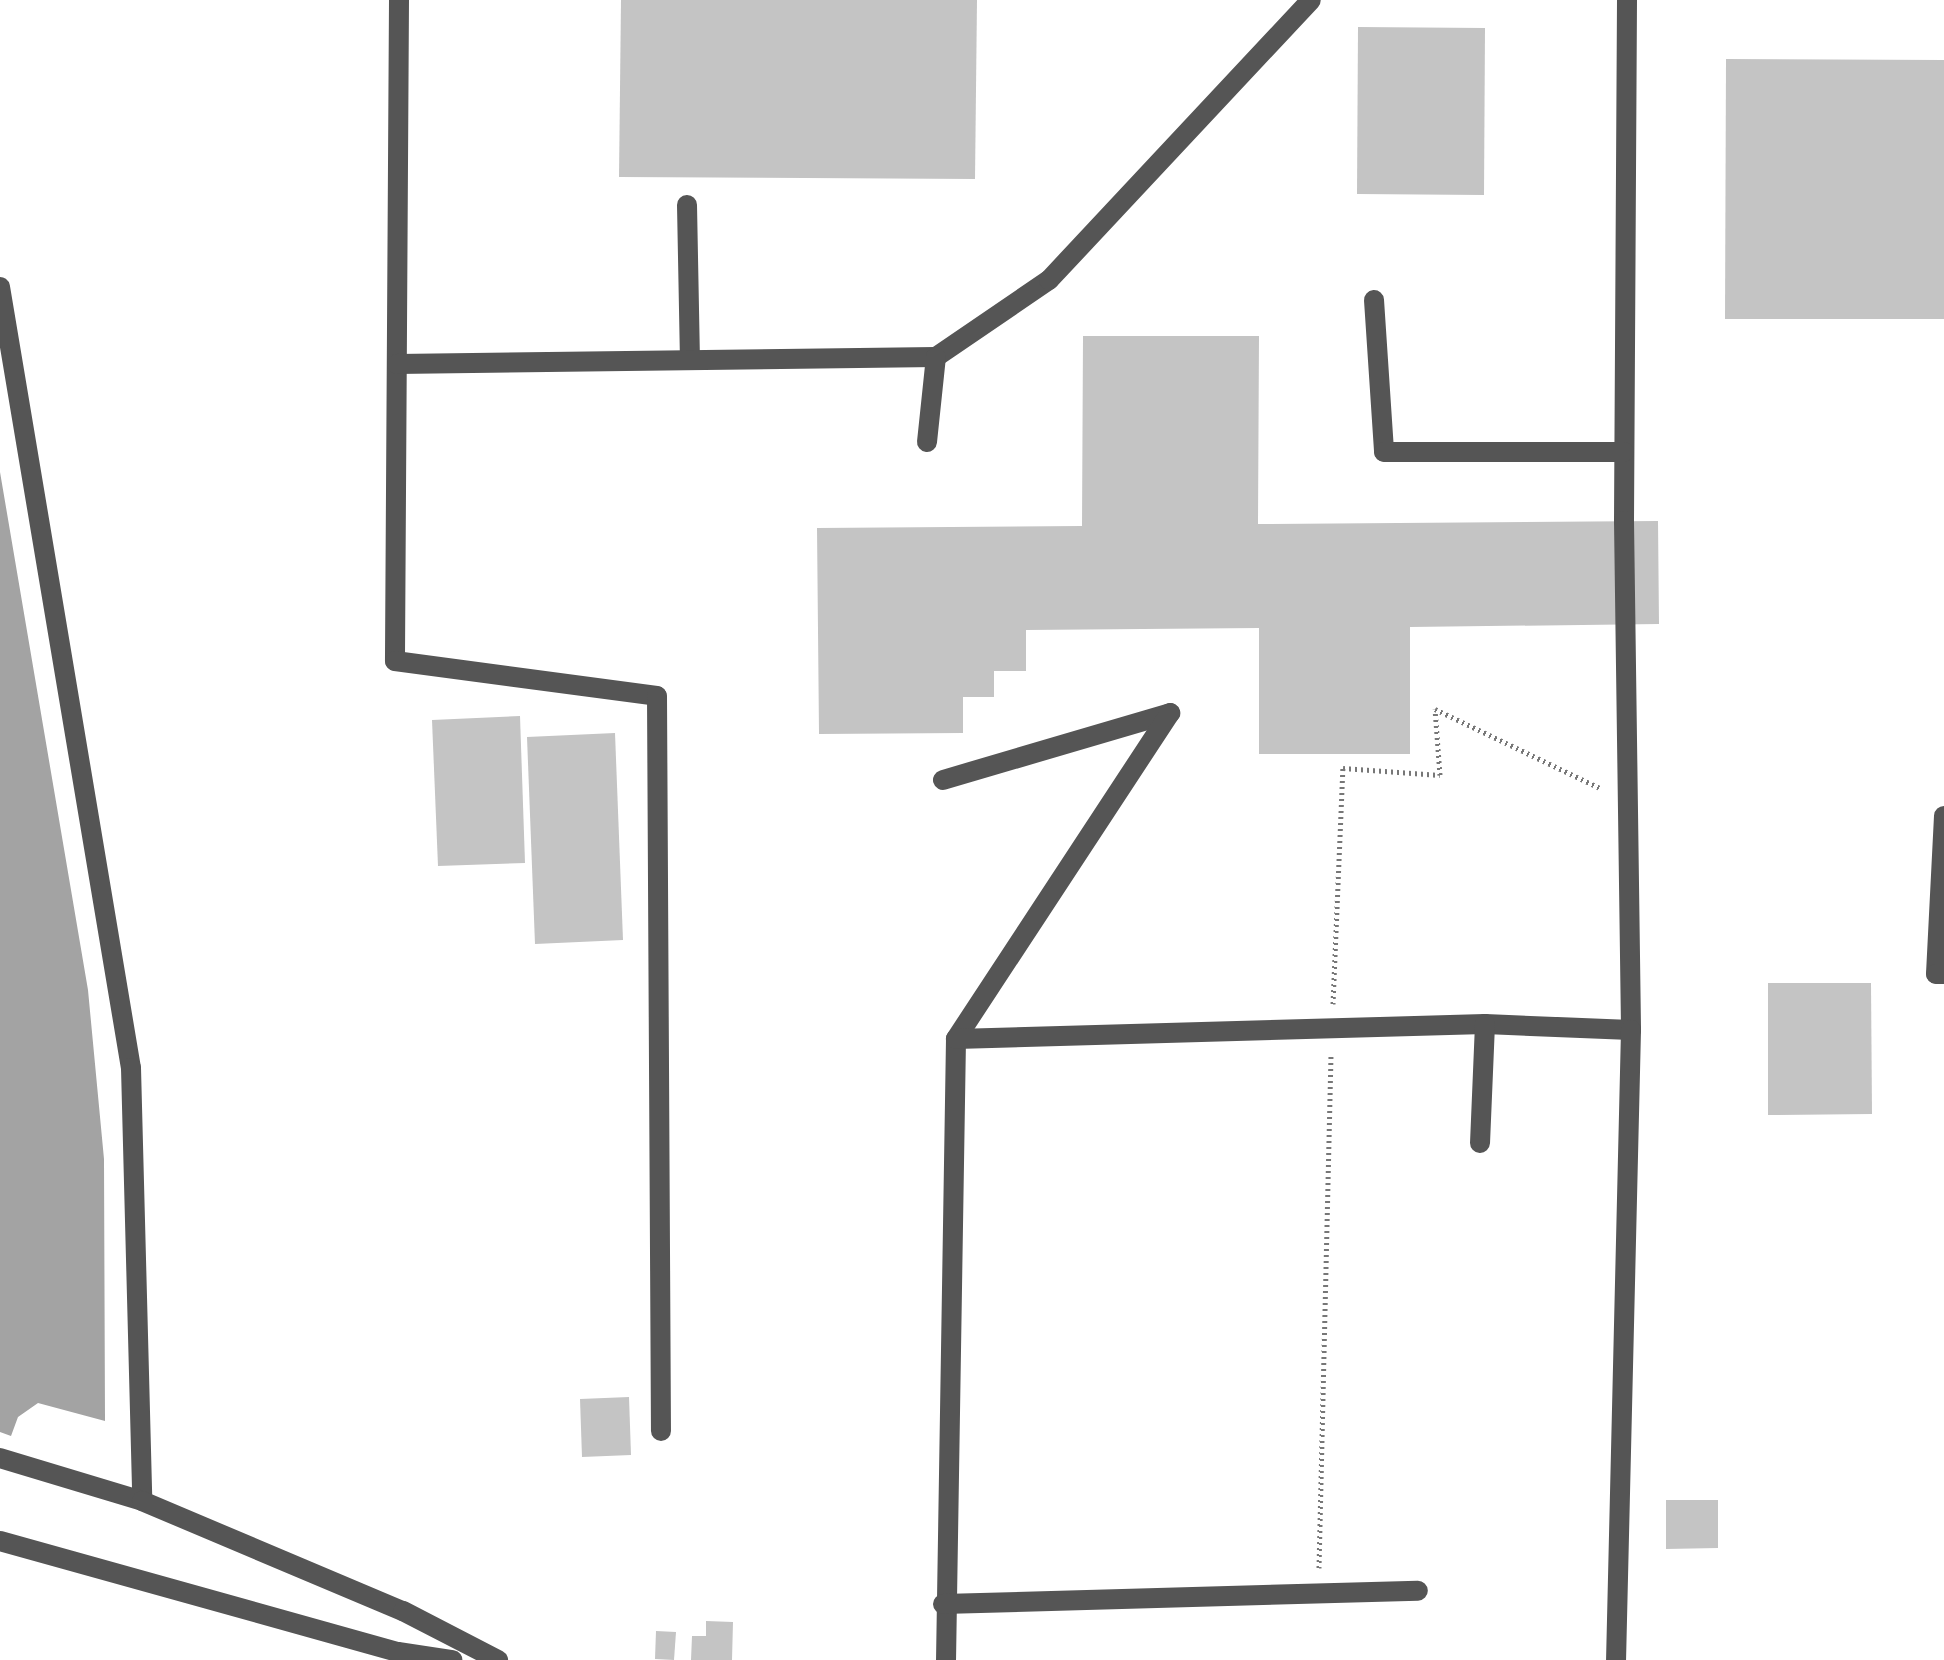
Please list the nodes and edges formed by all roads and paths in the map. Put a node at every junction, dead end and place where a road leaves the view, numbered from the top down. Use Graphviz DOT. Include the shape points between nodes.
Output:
graph roads {
  1 [pos="399,0"];
  2 [pos="1311,0"];
  3 [pos="1627,0"];
  4 [pos="687,205"];
  5 [pos="0,287"];
  6 [pos="1374,300"];
  7 [pos="936,357"];
  8 [pos="690,360"];
  9 [pos="397,364"];
  10 [pos="927,442"];
  11 [pos="1624,452"];
  12 [pos="943,780"];
  13 [pos="1630,802"];
  14 [pos="1944,816"];
  15 [pos="1944,974"];
  16 [pos="1485,1024"];
  17 [pos="1331,1028"];
  18 [pos="1631,1030"];
  19 [pos="956,1039"];
  20 [pos="1480,1143"];
  21 [pos="661,1431"];
  22 [pos="0,1458"];
  23 [pos="142,1501"];
  24 [pos="0,1541"];
  25 [pos="1418,1591"];
  26 [pos="1318,1593"];
  27 [pos="943,1604"];
  28 [pos="452,1660"];
  29 [pos="498,1660"];
  30 [pos="946,1660"];
  31 [pos="1616,1660"];
  1 -- 9 [label="street"];
  2 -- 7 [label="street" via="1049,280"];
  3 -- 11 [label="street"];
  4 -- 8 [label="street"];
  5 -- 23 [label="street" via="131,1068"];
  6 -- 11 [label="street" via="1384,452"];
  7 -- 8 [label="street"];
  7 -- 10 [label="street"];
  8 -- 9 [label="street"];
  9 -- 21 [label="street" via="395,661 657,696"];
  11 -- 13 [label="street"];
  12 -- 19 [label="street" via="1170,713"];
  13 -- 17 [label="path" via="1435,709 1440,775 1343,768"];
  13 -- 18 [label="street"];
  14 -- 15 [label="street" via="1936,974"];
  16 -- 17 [label="street"];
  16 -- 18 [label="street"];
  16 -- 20 [label="street"];
  17 -- 19 [label="street"];
  17 -- 26 [label="path"];
  18 -- 31 [label="street"];
  19 -- 27 [label="street"];
  22 -- 23 [label="street"];
  23 -- 29 [label="street" via="403,1611"];
  24 -- 28 [label="street" via="398,1652"];
  25 -- 26 [label="street"];
  26 -- 27 [label="street"];
  27 -- 30 [label="street"];
}
